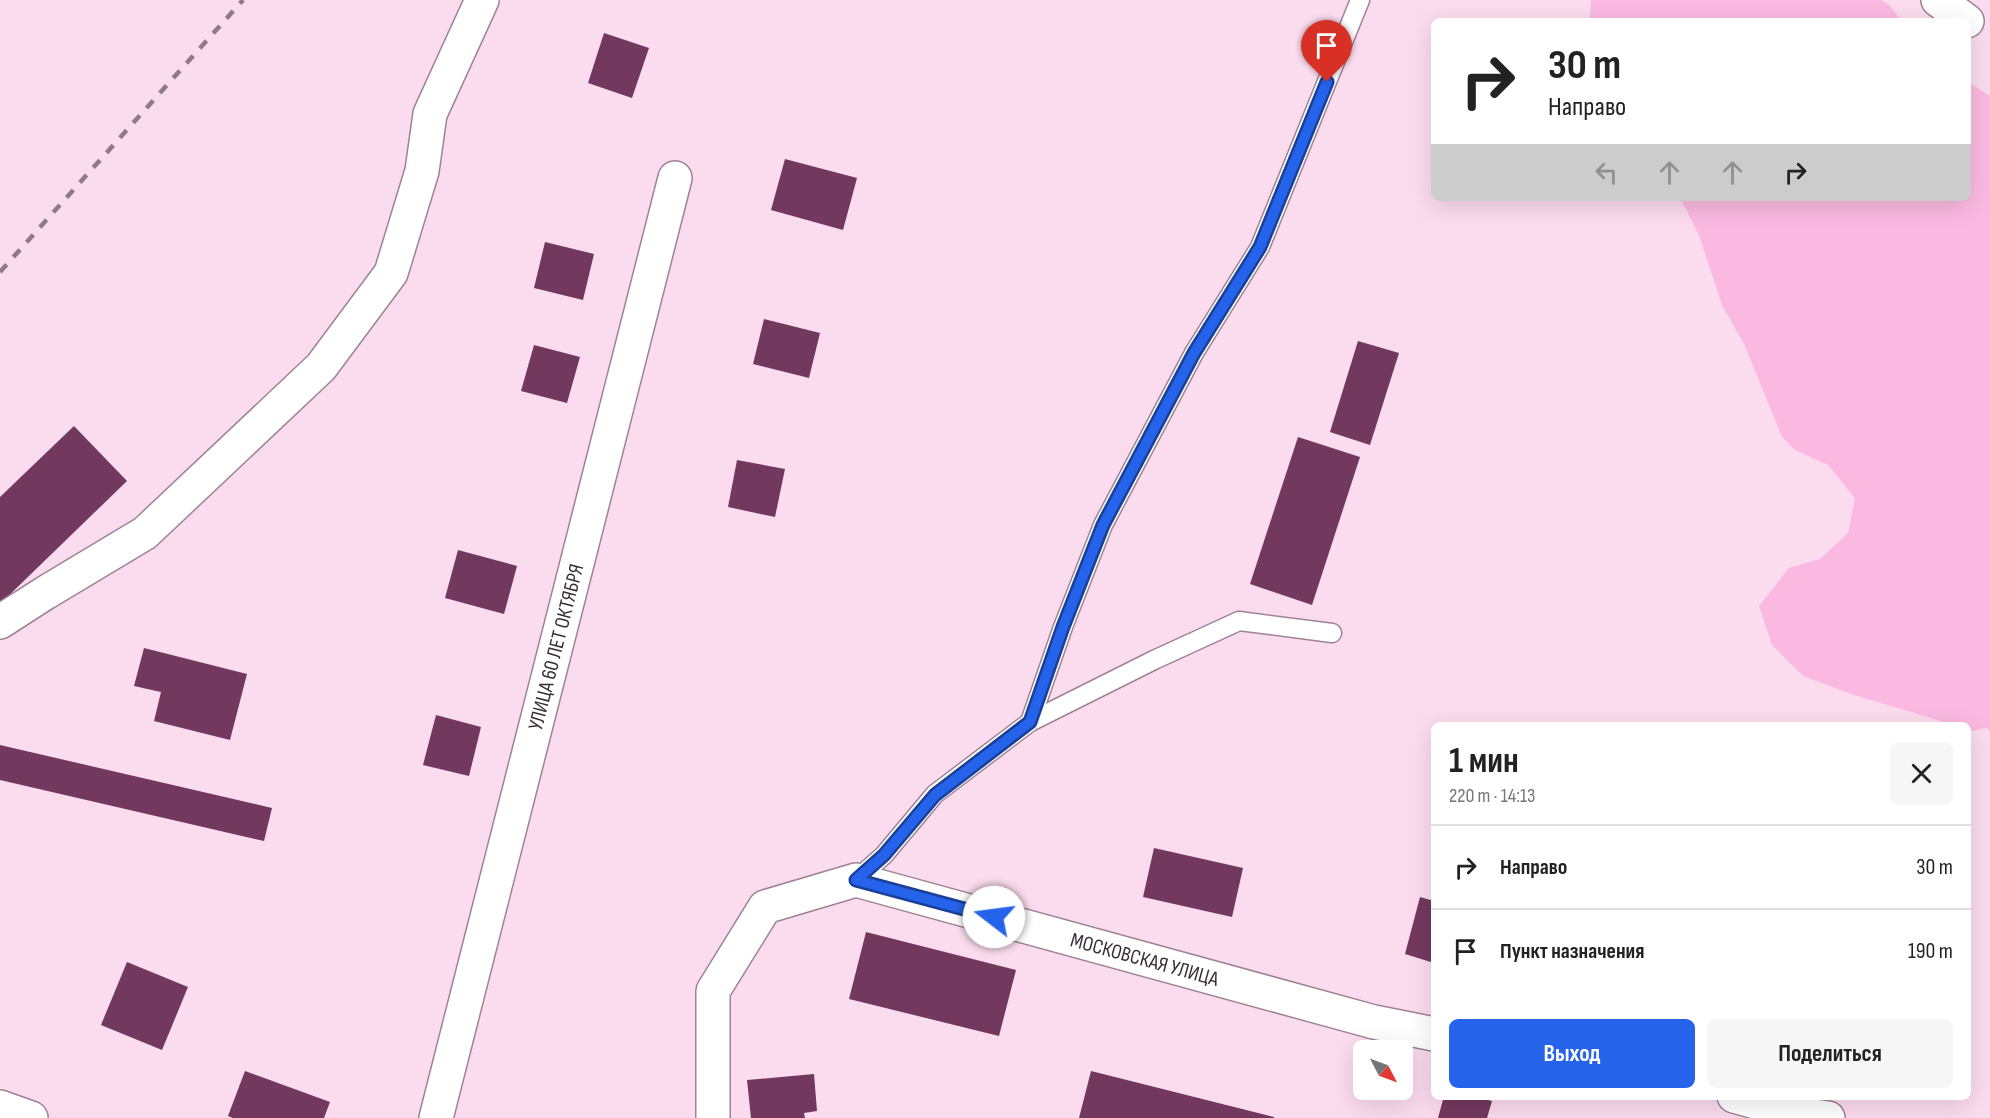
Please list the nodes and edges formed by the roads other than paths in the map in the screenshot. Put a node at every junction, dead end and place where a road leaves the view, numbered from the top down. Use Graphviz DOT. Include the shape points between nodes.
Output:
graph roads {
  1 [pos="482,0"];
  2 [pos="1360,0"];
  3 [pos="1938,0"];
  4 [pos="1964,18"];
  5 [pos="1971,23"];
  6 [pos="1990,37"];
  7 [pos="675,178"];
  8 [pos="0,622"];
  9 [pos="1332,633"];
  10 [pos="1030,722"];
  11 [pos="856,880"];
  12 [pos="1431,1033"];
  13 [pos="1748,1100"];
  14 [pos="0,1107"];
  15 [pos="31,1118"];
  16 [pos="436,1118"];
  17 [pos="713,1118"];
  18 [pos="1828,1118"];
  1 -- 8 [label="street" via="430,114 422,171 391,273 321,367 145,533"];
  2 -- 10 [label="lane" via="1260,247 1194,353 1103,525"];
  3 -- 4 [label="street"];
  5 -- 6 [label="street"];
  7 -- 16 [label="street, УЛИЦА 60 ЛЕТ ОКТЯБРЯ"];
  9 -- 10 [label="lane" via="1239,621"];
  10 -- 11 [label="lane" via="935,795 884,855"];
  11 -- 12 [label="street, МОСКОВСКАЯ УЛИЦА" via="1374,1022"];
  11 -- 17 [label="street" via="765,907 713,991"];
  13 -- 18 [label="street"];
  14 -- 15 [label="street"];
}
